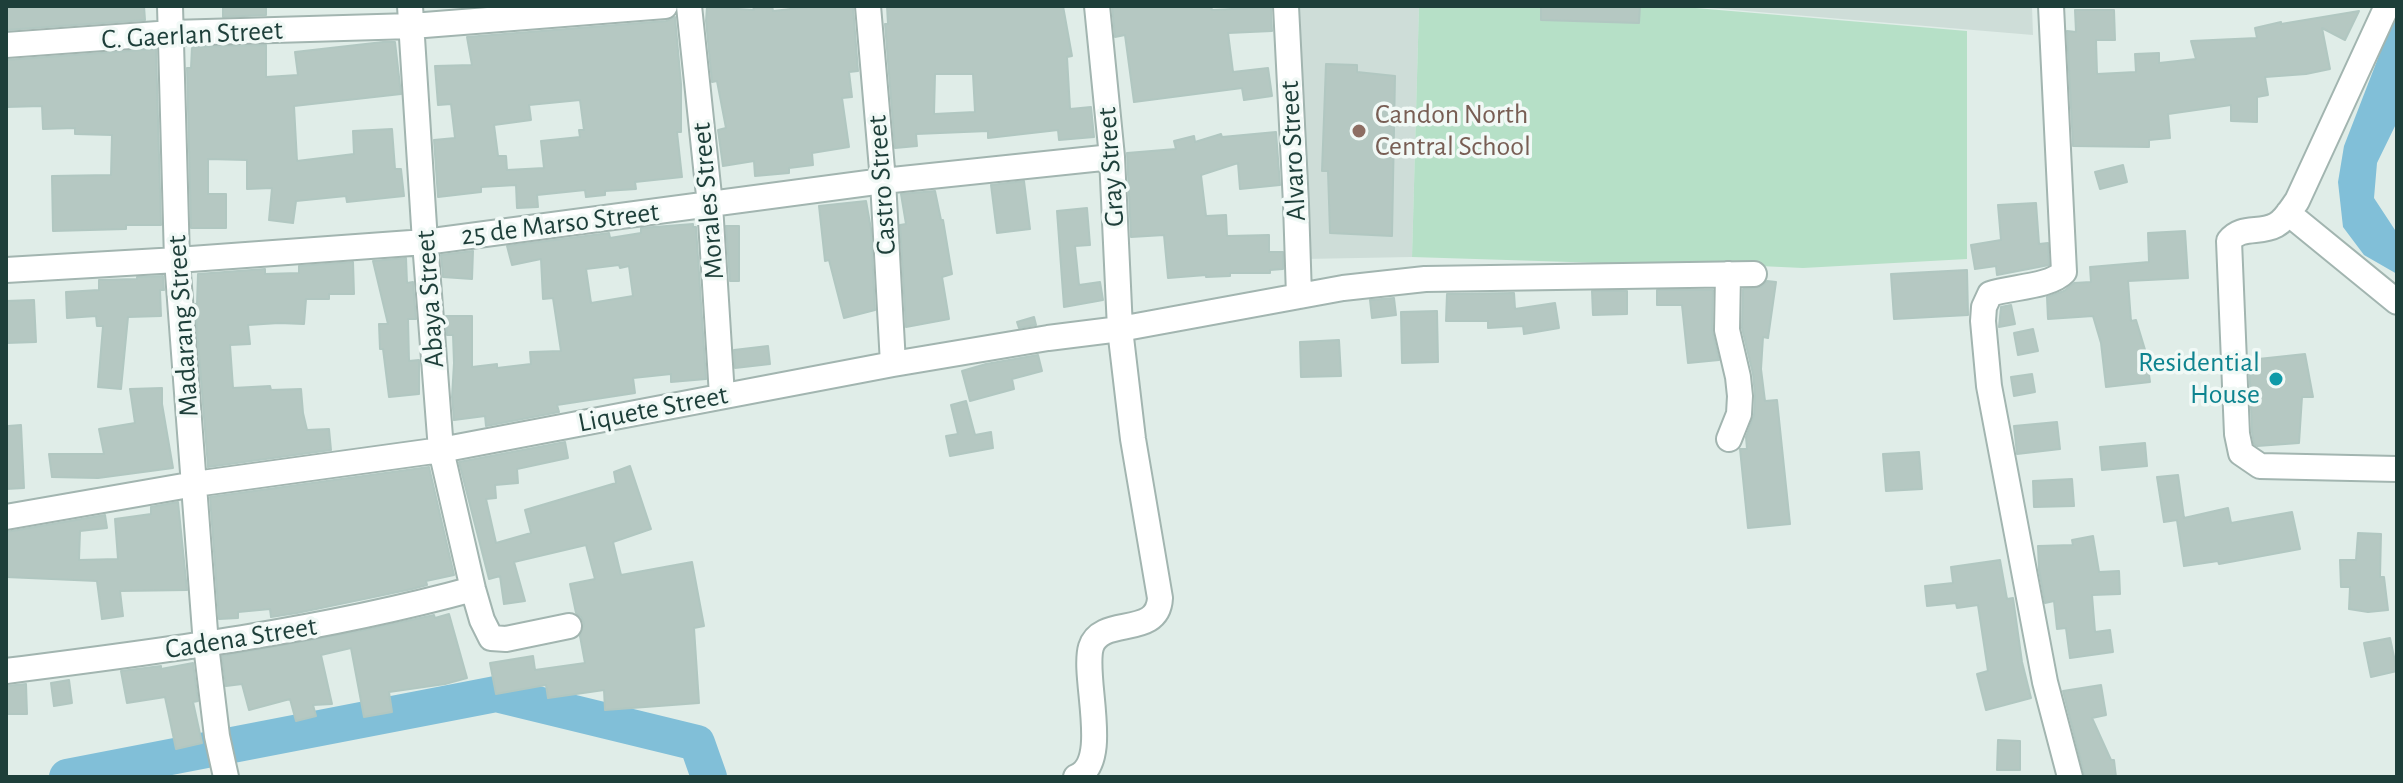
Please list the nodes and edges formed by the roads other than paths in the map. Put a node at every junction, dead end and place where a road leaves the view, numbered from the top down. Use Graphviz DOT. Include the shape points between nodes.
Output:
graph roads {
  1 [pos="170,6"];
  2 [pos="665,6"];
  3 [pos="689,6"];
  4 [pos="868,6"];
  5 [pos="1097,6"];
  6 [pos="1286,6"];
  7 [pos="2051,6"];
  8 [pos="2387,6"];
  9 [pos="411,16"];
  10 [pos="172,33"];
  11 [pos="6,45"];
  12 [pos="1112,157"];
  13 [pos="883,181"];
  14 [pos="710,205"];
  15 [pos="2288,213"];
  16 [pos="425,242"];
  17 [pos="177,260"];
  18 [pos="6,270"];
  19 [pos="1728,274"];
  20 [pos="1754,274"];
  21 [pos="1299,296"];
  22 [pos="2397,302"];
  23 [pos="1120,329"];
  24 [pos="893,364"];
  25 [pos="722,396"];
  26 [pos="1729,439"];
  27 [pos="441,450"];
  28 [pos="2397,469"];
  29 [pos="195,484"];
  30 [pos="6,517"];
  31 [pos="473,589"];
  32 [pos="569,626"];
  33 [pos="206,645"];
  34 [pos="6,671"];
  35 [pos="226,777"];
  36 [pos="1076,777"];
  37 [pos="2070,777"];
  1 -- 10 [label="street, Madarang Street"];
  2 -- 9 [label="street, C. Gaerlan Street"];
  3 -- 14 [label="street, Morales Street"];
  4 -- 13 [label="street, Castro Street"];
  5 -- 12 [label="street, Gray Street"];
  6 -- 21 [label="street, Alvaro Street"];
  7 -- 37 [label="street" via="2064,272 2049,281 1990,294 1983,321 2008,495 2045,682"];
  8 -- 15 [label="street"];
  9 -- 10 [label="street, C. Gaerlan Street"];
  9 -- 16 [label="street, Abaya Street"];
  10 -- 11 [label="street, C. Gaerlan Street"];
  10 -- 17 [label="street, Madarang Street"];
  12 -- 13 [label="street, 25 de Marso Street"];
  12 -- 23 [label="street, Gray Street"];
  13 -- 14 [label="street, 25 de Marso Street"];
  13 -- 24 [label="street, Castro Street"];
  14 -- 16 [label="street, 25 de Marso Street"];
  14 -- 25 [label="street, Morales Street"];
  15 -- 22 [label="street"];
  15 -- 28 [label="street" via="2279,224 2246,230 2229,241 2241,453 2260,466"];
  16 -- 17 [label="street, 25 de Marso Street"];
  16 -- 27 [label="street, Abaya Street"];
  17 -- 18 [label="street, 25 de Marso Street"];
  17 -- 29 [label="street, Madarang Street"];
  19 -- 20 [label="street, Liquete Street"];
  19 -- 21 [label="street, Liquete Street" via="1425,279"];
  19 -- 26 [label="street" via="1727,330 1740,396"];
  21 -- 23 [label="street, Liquete Street"];
  23 -- 24 [label="street, Liquete Street"];
  23 -- 36 [label="street, Gray Street" via="1160,608 1148,620 1108,631 1091,648 1092,756 1087,770"];
  24 -- 25 [label="street, Liquete Street"];
  25 -- 27 [label="street, Liquete Street"];
  27 -- 29 [label="street, Liquete Street"];
  27 -- 31 [label="street, Abaya Street"];
  29 -- 30 [label="street, Liquete Street"];
  29 -- 33 [label="street, Madarang Street"];
  31 -- 32 [label="street, Abaya Street" via="491,638"];
  31 -- 33 [label="street, Cadena Street" via="404,608"];
  33 -- 34 [label="street, Cadena Street"];
  33 -- 35 [label="street, Madarang Street"];
}
